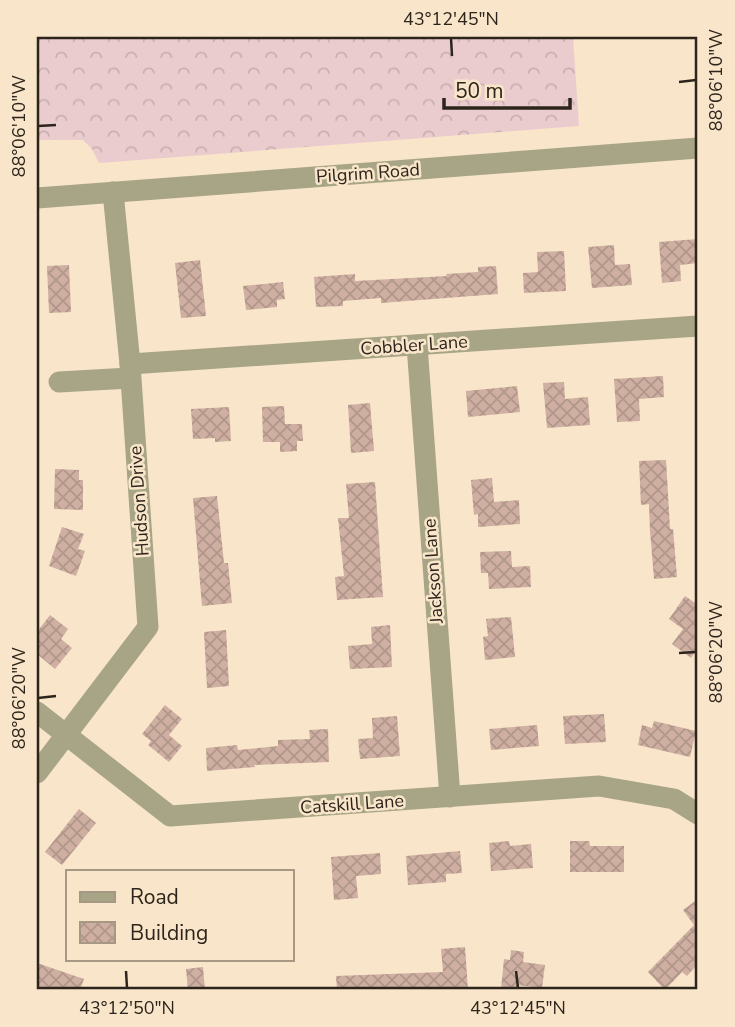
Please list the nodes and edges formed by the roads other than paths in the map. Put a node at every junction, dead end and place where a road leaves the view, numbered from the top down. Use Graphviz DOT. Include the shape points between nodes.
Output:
graph roads {
  1 [pos="698,148"];
  2 [pos="113,192"];
  3 [pos="37,198"];
  4 [pos="698,326"];
  5 [pos="417,345"];
  6 [pos="130,371"];
  7 [pos="59,382"];
  8 [pos="37,712"];
  9 [pos="66,735"];
  10 [pos="37,772"];
  11 [pos="450,797"];
  12 [pos="698,814"];
  1 -- 2 [label="street, Pilgrim Road"];
  2 -- 3 [label="street, Pilgrim Road"];
  2 -- 6 [label="street, Hudson Drive"];
  4 -- 5 [label="street, Cobbler Lane"];
  5 -- 6 [label="street, Cobbler Lane"];
  5 -- 11 [label="street, Jackson Lane"];
  6 -- 7 [label="street, Cobbler Lane"];
  6 -- 9 [label="street, Hudson Drive" via="148,627"];
  8 -- 9 [label="street, Catskill Lane"];
  9 -- 10 [label="street, Hudson Drive"];
  9 -- 11 [label="street, Catskill Lane" via="170,816"];
  11 -- 12 [label="street, Catskill Lane" via="599,786 674,799"];
}
